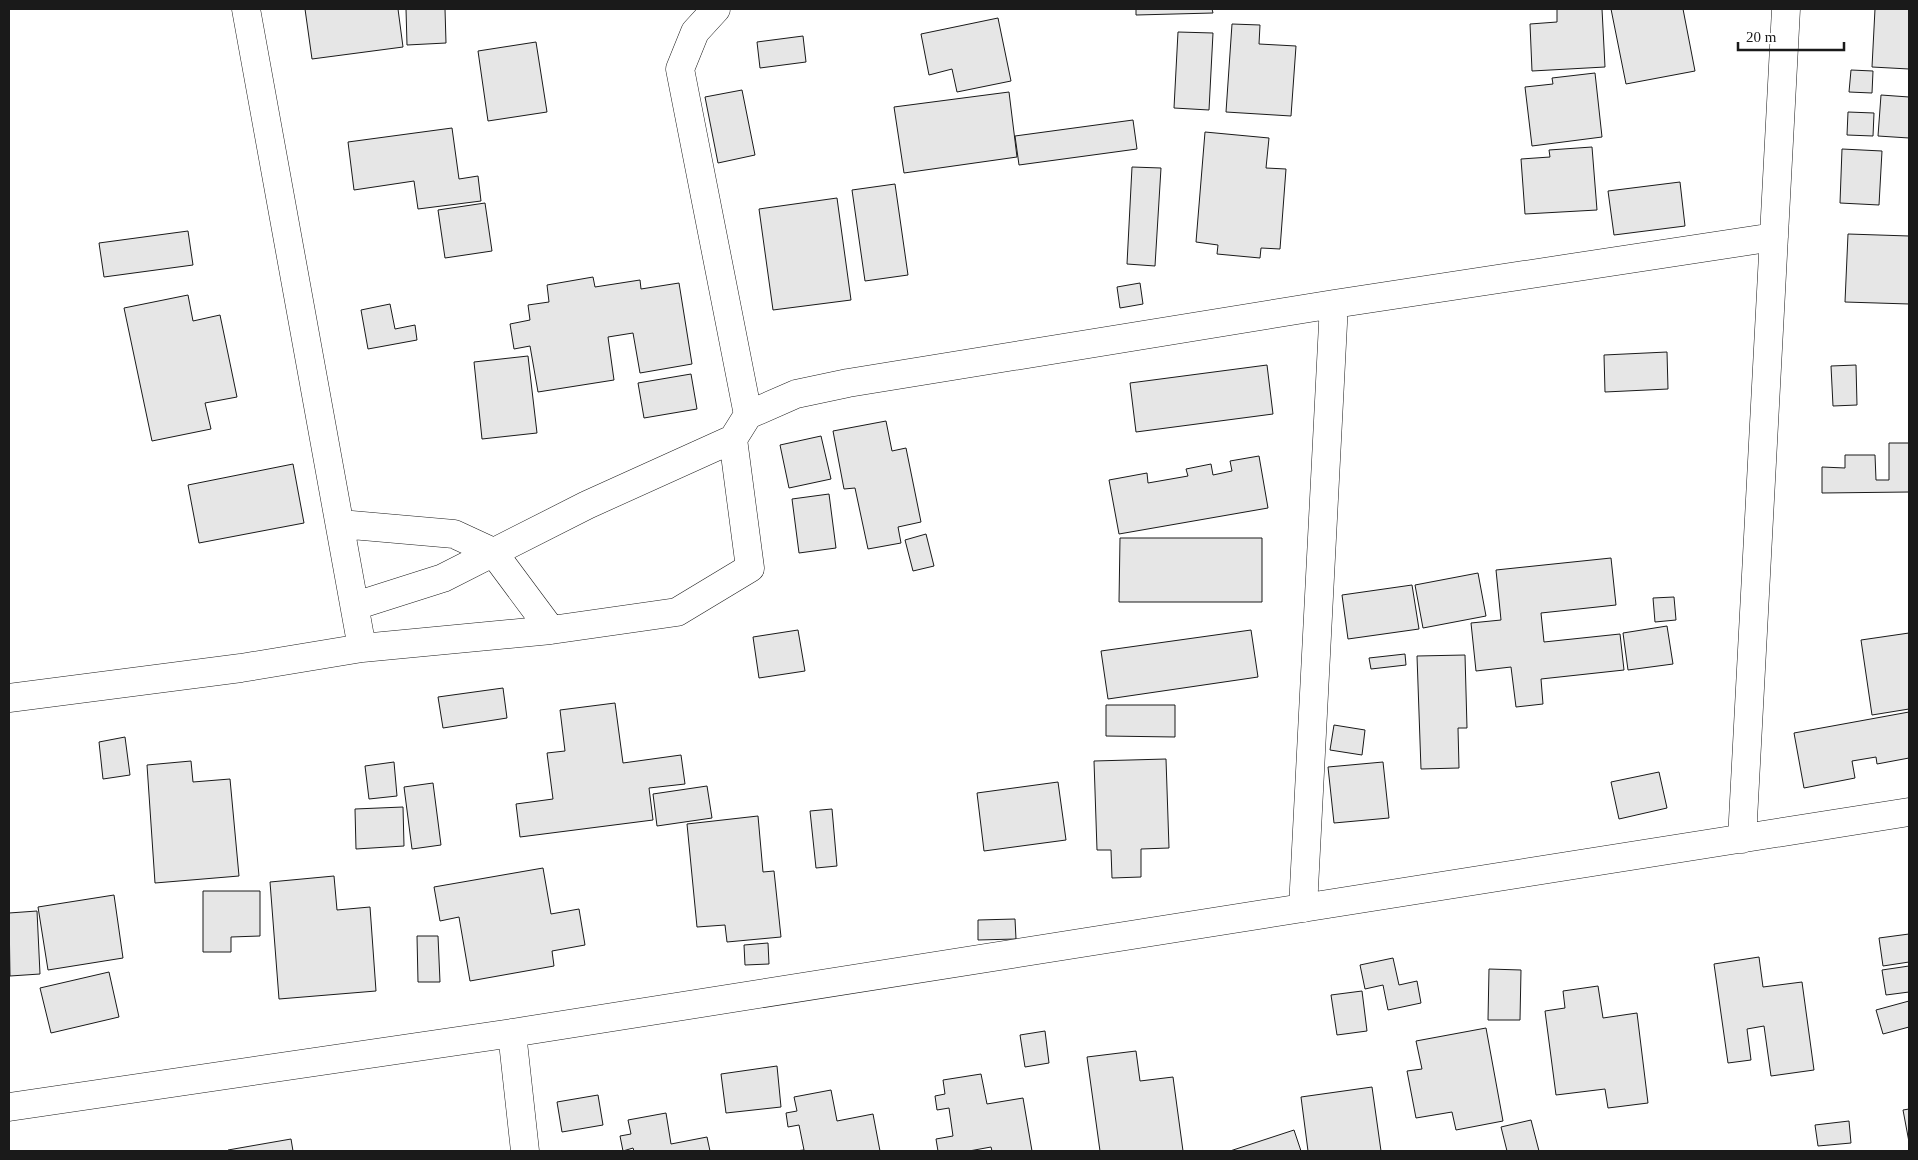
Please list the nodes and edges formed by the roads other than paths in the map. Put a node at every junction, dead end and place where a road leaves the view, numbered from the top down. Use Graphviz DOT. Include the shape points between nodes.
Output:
graph roads {
  1 [pos="246,9"];
  2 [pos="716,9"];
  3 [pos="1786,9"];
  4 [pos="1774,236"];
  5 [pos="1334,304"];
  6 [pos="748,414"];
  7 [pos="733,439"];
  8 [pos="340,524"];
  9 [pos="494,552"];
  10 [pos="355,606"];
  11 [pos="551,630"];
  12 [pos="362,648"];
  13 [pos="9,698"];
  14 [pos="1909,812"];
  15 [pos="1742,839"];
  16 [pos="1303,908"];
  17 [pos="512,1033"];
  18 [pos="9,1107"];
  19 [pos="525,1151"];
  1 -- 8 [label="street"];
  2 -- 6 [label="street" via="695,32 680,70"];
  3 -- 4 [label="street"];
  4 -- 5 [label="street"];
  4 -- 15 [label="street"];
  5 -- 6 [label="street" via="848,383 796,394"];
  5 -- 16 [label="street"];
  6 -- 7 [label="street"];
  7 -- 9 [label="street" via="587,505"];
  7 -- 11 [label="street" via="750,568 677,612"];
  8 -- 9 [label="street" via="454,534"];
  8 -- 10 [label="street"];
  9 -- 10 [label="street" via="443,578"];
  9 -- 11 [label="street"];
  10 -- 12 [label="street"];
  11 -- 12 [label="street"];
  12 -- 13 [label="street"];
  14 -- 15 [label="street"];
  15 -- 16 [label="street"];
  16 -- 17 [label="street"];
  17 -- 18 [label="street"];
  17 -- 19 [label="street"];
}
